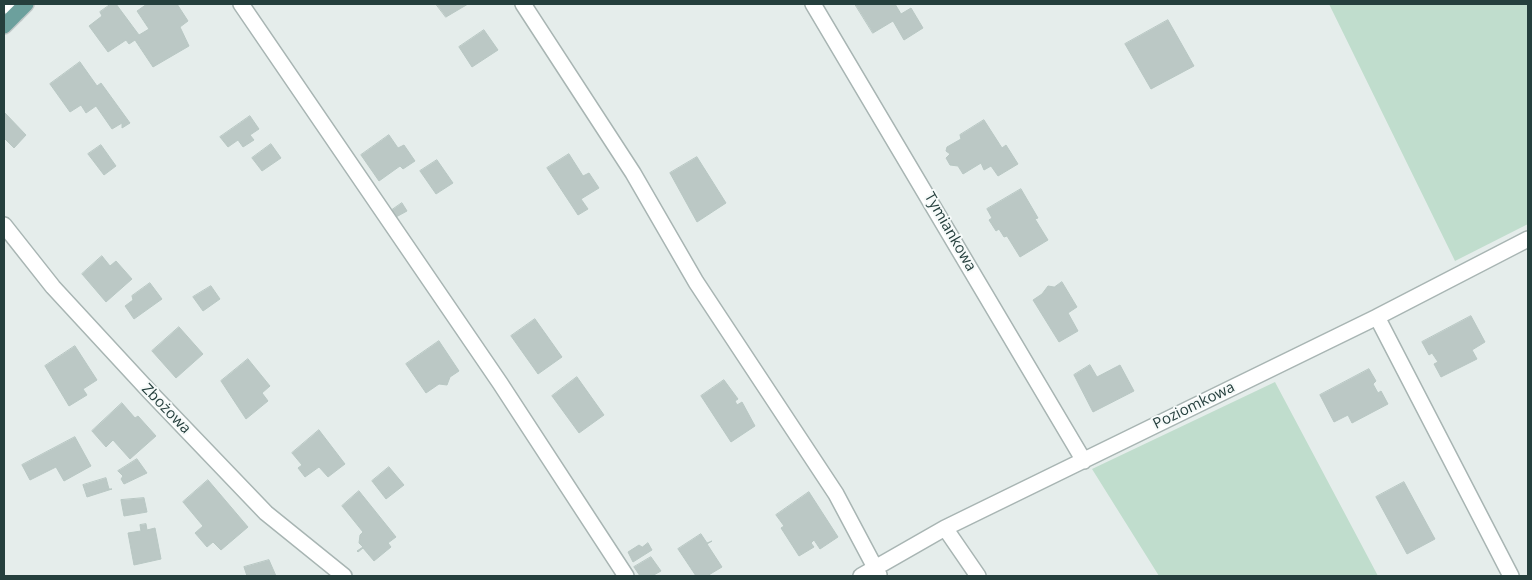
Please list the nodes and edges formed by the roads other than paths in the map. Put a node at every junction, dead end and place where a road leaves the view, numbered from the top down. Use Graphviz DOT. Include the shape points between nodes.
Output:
graph roads {
  1 [pos="241,4"];
  2 [pos="524,4"];
  3 [pos="813,4"];
  4 [pos="17,7"];
  5 [pos="4,26"];
  6 [pos="4,225"];
  7 [pos="1528,239"];
  8 [pos="1377,317"];
  9 [pos="1084,460"];
  10 [pos="945,528"];
  11 [pos="872,574"];
  12 [pos="344,576"];
  13 [pos="626,576"];
  14 [pos="978,576"];
  15 [pos="1511,576"];
  1 -- 13 [label="street" via="500,383"];
  2 -- 11 [label="street" via="633,173 696,282 836,494"];
  3 -- 9 [label="street, Tymiankowa"];
  4 -- 5 [label="main road"];
  6 -- 12 [label="street, Zbożowa" via="53,287 266,513"];
  7 -- 8 [label="street, Poziomkowa"];
  8 -- 9 [label="street, Poziomkowa"];
  8 -- 15 [label="street"];
  9 -- 10 [label="street, Poziomkowa"];
  10 -- 11 [label="street, Poziomkowa"];
  10 -- 14 [label="street"];
}
